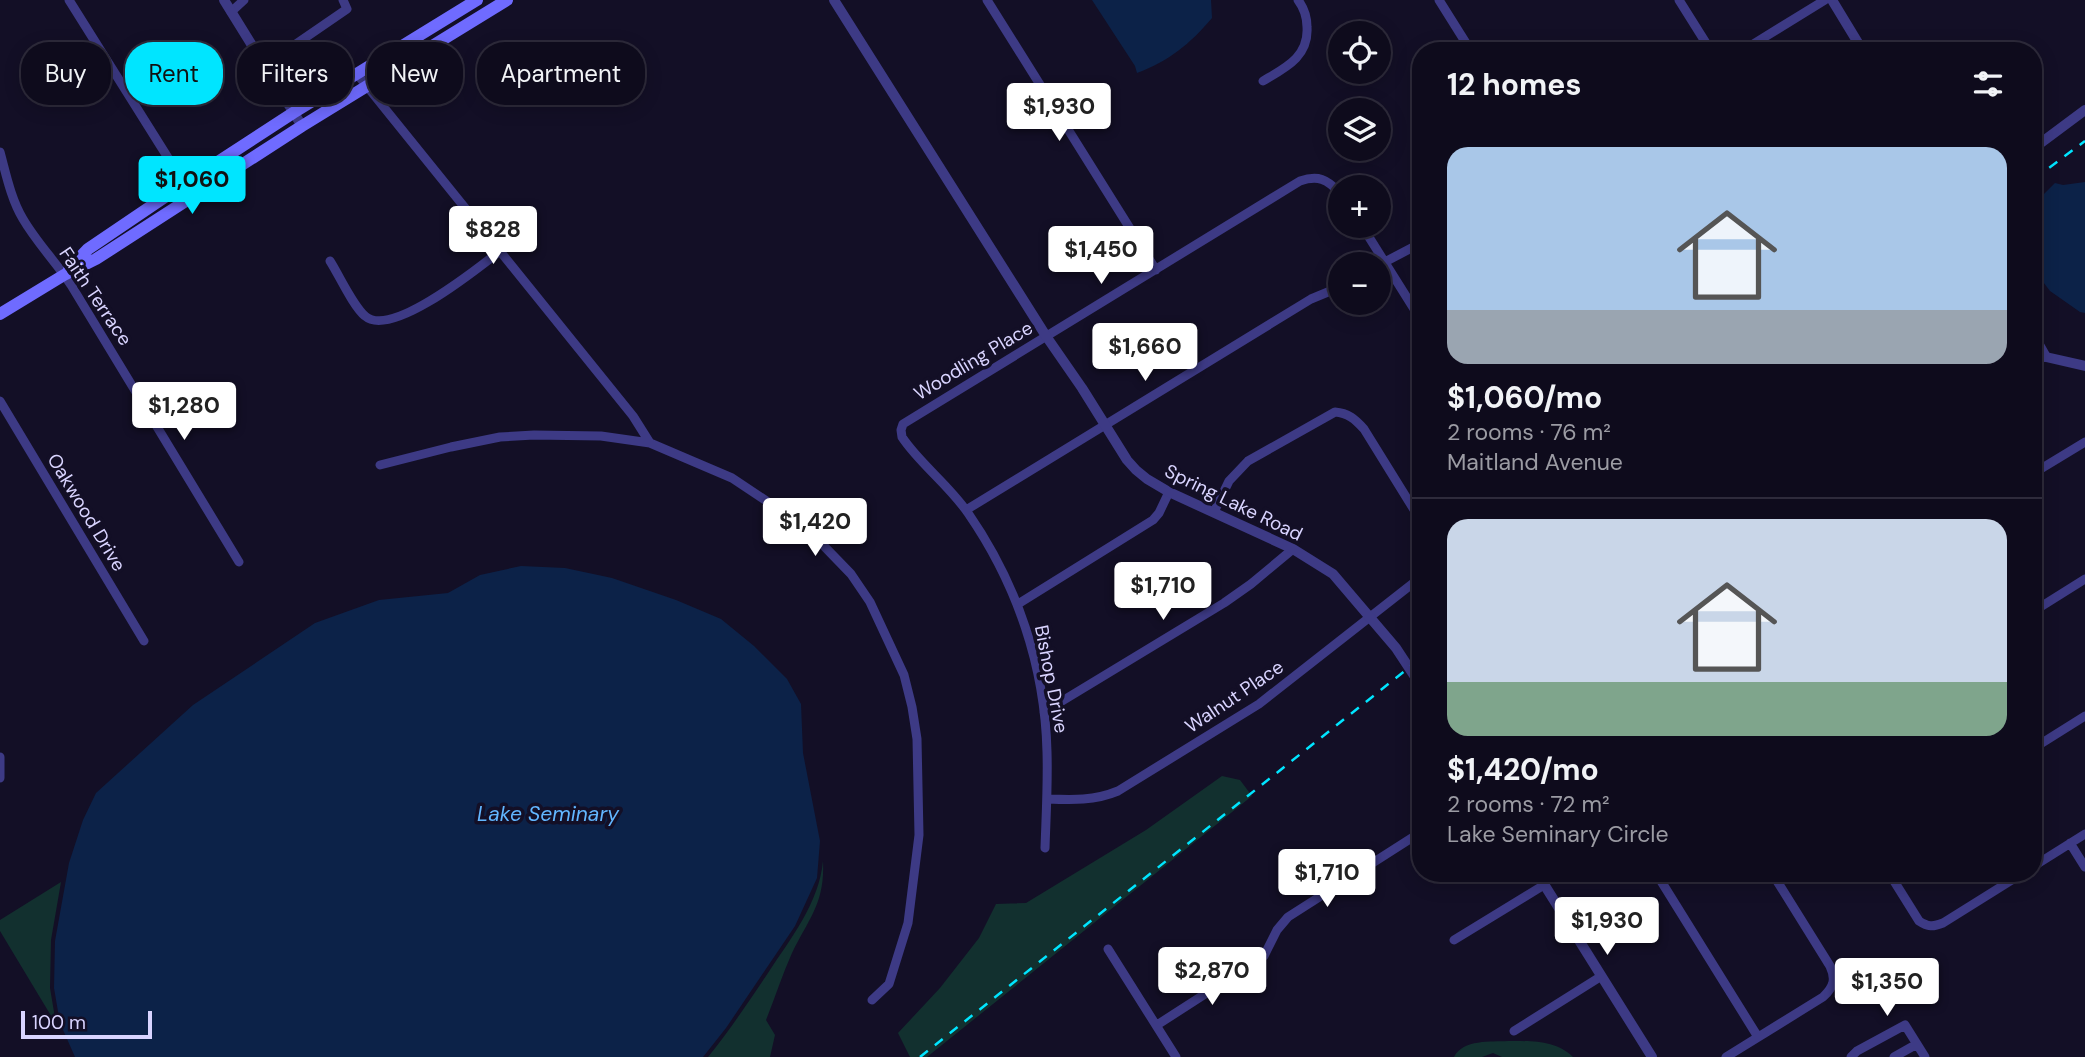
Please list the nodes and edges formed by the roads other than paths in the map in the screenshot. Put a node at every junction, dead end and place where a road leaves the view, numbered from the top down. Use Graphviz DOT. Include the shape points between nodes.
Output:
graph roads {
  1 [pos="69,0"];
  2 [pos="224,0"];
  3 [pos="244,0"];
  4 [pos="342,0"];
  5 [pos="477,0"];
  6 [pos="507,0"];
  7 [pos="834,0"];
  8 [pos="988,0"];
  9 [pos="1298,0"];
  10 [pos="1439,0"];
  11 [pos="1679,0"];
  12 [pos="1825,0"];
  13 [pos="1832,0"];
  14 [pos="231,12"];
  15 [pos="249,42"];
  16 [pos="299,42"];
  17 [pos="439,42"];
  18 [pos="1465,42"];
  19 [pos="1705,42"];
  20 [pos="1757,42"];
  21 [pos="1858,42"];
  22 [pos="357,74"];
  23 [pos="1263,81"];
  24 [pos="367,86"];
  25 [pos="288,105"];
  26 [pos="382,105"];
  27 [pos="2085,110"];
  28 [pos="293,113"];
  29 [pos="302,126"];
  30 [pos="2042,142"];
  31 [pos="0,152"];
  32 [pos="1328,182"];
  33 [pos="184,184"];
  34 [pos="192,196"];
  35 [pos="1412,248"];
  36 [pos="500,251"];
  37 [pos="1391,258"];
  38 [pos="330,261"];
  39 [pos="1156,270"];
  40 [pos="64,275"];
  41 [pos="1391,276"];
  42 [pos="1328,292"];
  43 [pos="1412,307"];
  44 [pos="0,314"];
  45 [pos="1046,336"];
  46 [pos="2042,351"];
  47 [pos="2042,358"];
  48 [pos="2046,358"];
  49 [pos="2085,366"];
  50 [pos="0,401"];
  51 [pos="1105,424"];
  52 [pos="901,430"];
  53 [pos="2085,442"];
  54 [pos="650,443"];
  55 [pos="380,465"];
  56 [pos="2042,468"];
  57 [pos="1169,492"];
  58 [pos="1412,506"];
  59 [pos="966,510"];
  60 [pos="1214,512"];
  61 [pos="1293,549"];
  62 [pos="239,562"];
  63 [pos="2085,579"];
  64 [pos="1412,584"];
  65 [pos="1018,604"];
  66 [pos="2042,606"];
  67 [pos="1371,618"];
  68 [pos="144,640"];
  69 [pos="1412,671"];
  70 [pos="1044,712"];
  71 [pos="2085,716"];
  72 [pos="2042,743"];
  73 [pos="0,757"];
  74 [pos="0,778"];
  75 [pos="1046,799"];
  76 [pos="2085,834"];
  77 [pos="1412,838"];
  78 [pos="2070,844"];
  79 [pos="1045,848"];
  80 [pos="2042,861"];
  81 [pos="2085,867"];
  82 [pos="1542,882"];
  83 [pos="1662,882"];
  84 [pos="1778,882"];
  85 [pos="1895,882"];
  86 [pos="2009,882"];
  87 [pos="1544,885"];
  88 [pos="1454,940"];
  89 [pos="1108,949"];
  90 [pos="1601,977"];
  91 [pos="872,1000"];
  92 [pos="1157,1025"];
  93 [pos="1514,1031"];
  94 [pos="1758,1037"];
  95 [pos="1917,1044"];
  96 [pos="1177,1057"];
  97 [pos="1651,1057"];
  98 [pos="1726,1057"];
  99 [pos="1851,1057"];
  100 [pos="1894,1057"];
  101 [pos="1925,1057"];
  1 -- 33 [label="street"];
  2 -- 14 [label="street"];
  3 -- 14 [label="street"];
  4 -- 16 [label="street" via="347,9"];
  5 -- 22 [label="main road"];
  6 -- 17 [label="main road"];
  7 -- 45 [label="street, Spring Lake Road"];
  8 -- 39 [label="street"];
  9 -- 23 [label="street" via="1307,23 1303,51"];
  10 -- 18 [label="street"];
  11 -- 19 [label="street"];
  12 -- 20 [label="street"];
  13 -- 21 [label="street"];
  14 -- 15 [label="street"];
  22 -- 24 [label="street"];
  22 -- 28 [label="main road"];
  24 -- 29 [label="main road"];
  25 -- 28 [label="street"];
  26 -- 36 [label="street"];
  27 -- 30 [label="street"];
  28 -- 29 [label="street"];
  28 -- 33 [label="main road"];
  29 -- 34 [label="main road"];
  31 -- 40 [label="street, Faith Terrace" via="22,218"];
  32 -- 39 [label="street, Woodling Place" via="1312,177 1300,181"];
  33 -- 34 [label="street"];
  33 -- 40 [label="main road" via="89,248"];
  34 -- 40 [label="main road"];
  35 -- 37 [label="street"];
  36 -- 38 [label="street" via="444,293 382,321 359,310"];
  36 -- 54 [label="street" via="634,416"];
  39 -- 45 [label="street, Woodling Place"];
  40 -- 44 [label="main road"];
  40 -- 62 [label="street, Faith Terrace"];
  41 -- 43 [label="street"];
  42 -- 51 [label="street"];
  45 -- 51 [label="street, Spring Lake Road"];
  45 -- 52 [label="street, Woodling Place" via="909,419"];
  46 -- 48 [label="street"];
  47 -- 48 [label="street"];
  48 -- 49 [label="street"];
  50 -- 68 [label="street, Oakwood Drive"];
  51 -- 57 [label="street, Spring Lake Road" via="1136,470"];
  51 -- 59 [label="street"];
  52 -- 59 [label="street, Bishop Drive" via="906,443"];
  53 -- 56 [label="street"];
  54 -- 55 [label="street" via="601,436 500,437"];
  54 -- 91 [label="street" via="732,478 821,543 870,602 904,675 917,739 919,835 900,953 889,984"];
  57 -- 60 [label="street, Spring Lake Road"];
  57 -- 65 [label="street" via="1153,520"];
  58 -- 60 [label="street" via="1364,429 1345,413 1335,412 1248,461 1229,481"];
  59 -- 65 [label="street, Bishop Drive" via="989,544"];
  60 -- 61 [label="street, Spring Lake Road"];
  61 -- 67 [label="street, Spring Lake Road" via="1333,574"];
  61 -- 70 [label="street" via="1224,603"];
  63 -- 66 [label="street"];
  64 -- 67 [label="street, Walnut Place"];
  65 -- 70 [label="street, Bishop Drive"];
  67 -- 69 [label="street, Spring Lake Road"];
  67 -- 75 [label="street, Walnut Place" via="1259,705 1118,791 1087,800"];
  70 -- 75 [label="street, Bishop Drive"];
  71 -- 72 [label="street"];
  73 -- 74 [label="street"];
  75 -- 79 [label="street, Bishop Drive"];
  76 -- 78 [label="street"];
  77 -- 92 [label="street" via="1288,918 1265,956"];
  78 -- 80 [label="street"];
  78 -- 81 [label="street"];
  82 -- 87 [label="street"];
  83 -- 94 [label="street"];
  84 -- 94 [label="street" via="1830,966 1834,983 1823,997"];
  85 -- 86 [label="street" via="1926,926 1943,923"];
  87 -- 88 [label="street"];
  87 -- 90 [label="street"];
  89 -- 92 [label="street"];
  90 -- 93 [label="street"];
  90 -- 97 [label="street"];
  92 -- 96 [label="street"];
  94 -- 98 [label="street"];
  95 -- 99 [label="street" via="1905,1025"];
  95 -- 100 [label="street"];
  95 -- 101 [label="street"];
}
